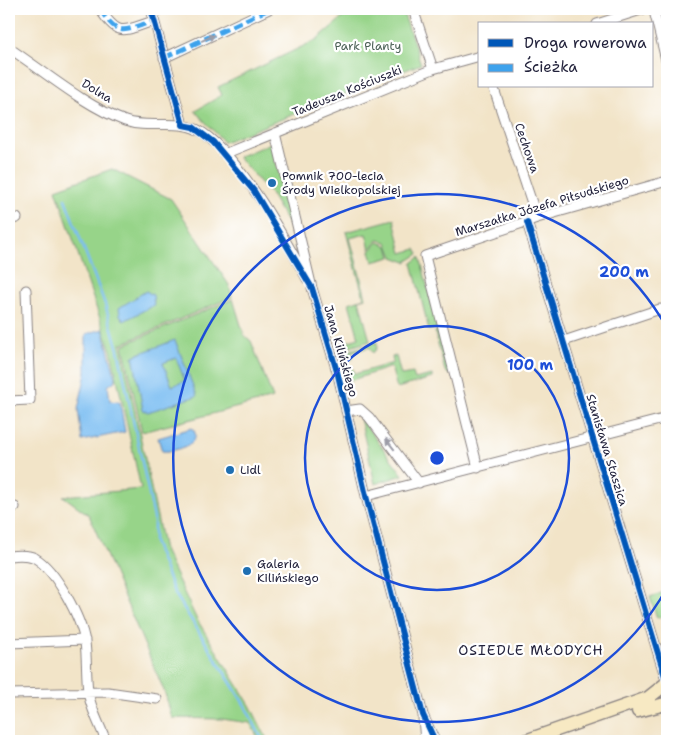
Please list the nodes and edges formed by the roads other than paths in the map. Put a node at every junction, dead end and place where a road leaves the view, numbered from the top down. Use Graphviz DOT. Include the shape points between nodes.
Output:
graph roads {
  1 [pos="100,9"];
  2 [pos="162,9"];
  3 [pos="269,9"];
  4 [pos="413,9"];
  5 [pos="644,9"];
  6 [pos="655,10"];
  7 [pos="253,13"];
  8 [pos="153,14"];
  9 [pos="603,22"];
  10 [pos="9,48"];
  11 [pos="478,57"];
  12 [pos="164,58"];
  13 [pos="667,64"];
  14 [pos="433,69"];
  15 [pos="494,88"];
  16 [pos="183,125"];
  17 [pos="275,133"];
  18 [pos="224,154"];
  19 [pos="667,182"];
  20 [pos="537,218"];
  21 [pos="527,222"];
  22 [pos="302,246"];
  23 [pos="291,251"];
  24 [pos="312,288"];
  25 [pos="26,290"];
  26 [pos="660,310"];
  27 [pos="564,341"];
  28 [pos="9,401"];
  29 [pos="346,410"];
  30 [pos="667,418"];
  31 [pos="592,438"];
  32 [pos="478,468"];
  33 [pos="418,483"];
  34 [pos="366,496"];
  35 [pos="9,556"];
  36 [pos="85,640"];
  37 [pos="9,643"];
  38 [pos="665,686"];
  39 [pos="88,692"];
  40 [pos="9,694"];
  41 [pos="157,699"];
  42 [pos="666,704"];
  43 [pos="423,715"];
  44 [pos="106,741"];
  45 [pos="425,741"];
  46 [pos="435,741"];
  47 [pos="525,741"];
  48 [pos="548,741"];
  1 -- 8 [label="street" via="112,27 123,31"];
  2 -- 8 [label="street"];
  3 -- 7 [label="street"];
  4 -- 14 [label="street"];
  5 -- 9 [label="street"];
  6 -- 13 [label="street"];
  12 -- 7 [label="street, one-way"];
  8 -- 12 [label="street"];
  10 -- 16 [label="street, Dolna" via="93,104 126,121 161,126"];
  11 -- 14 [label="street, Tadeusza Kościuszki"];
  12 -- 16 [label="street"];
  14 -- 17 [label="street, Tadeusza Kościuszki"];
  15 -- 20 [label="street, Cechowa"];
  16 -- 18 [label="street, Jana Kilińskiego" via="203,133"];
  17 -- 18 [label="street, Tadeusza Kościuszki"];
  17 -- 22 [label="street, Jana Kilińskiego"];
  18 -- 23 [label="street, Jana Kilińskiego" via="254,190"];
  19 -- 20 [label="street, Marszałka Józefa Piłsudskiego"];
  20 -- 21 [label="street, Marszałka Józefa Piłsudskiego"];
  21 -- 27 [label="street, Stanisława Staszica"];
  21 -- 32 [label="street, Marszałka Józefa Piłsudskiego" via="425,256"];
  22 -- 23 [label="street"];
  22 -- 24 [label="street, Jana Kilińskiego"];
  23 -- 24 [label="street, Jana Kilińskiego"];
  24 -- 29 [label="street, Jana Kilińskiego"];
  25 -- 28 [label="street" via="30,400"];
  26 -- 27 [label="street"];
  27 -- 31 [label="street, Stanisława Staszica"];
  33 -- 29 [label="street, one-way" via="369,417 360,409"];
  29 -- 34 [label="street, Jana Kilińskiego"];
  30 -- 31 [label="street"];
  31 -- 32 [label="street"];
  31 -- 38 [label="street, Stanisława Staszica"];
  32 -- 33 [label="street"];
  33 -- 34 [label="street"];
  34 -- 43 [label="street, Jana Kilińskiego"];
  35 -- 36 [label="street" via="32,556 45,566 71,605"];
  36 -- 37 [label="street"];
  36 -- 39 [label="street"];
  38 -- 42 [label="street" via="660,698"];
  38 -- 47 [label="street" via="648,698"];
  39 -- 40 [label="street"];
  39 -- 41 [label="street"];
  39 -- 44 [label="street"];
  42 -- 48 [label="street" via="651,706"];
  43 -- 45 [label="street, Jana Kilińskiego"];
  43 -- 46 [label="street, Jana Kilińskiego"];
}
